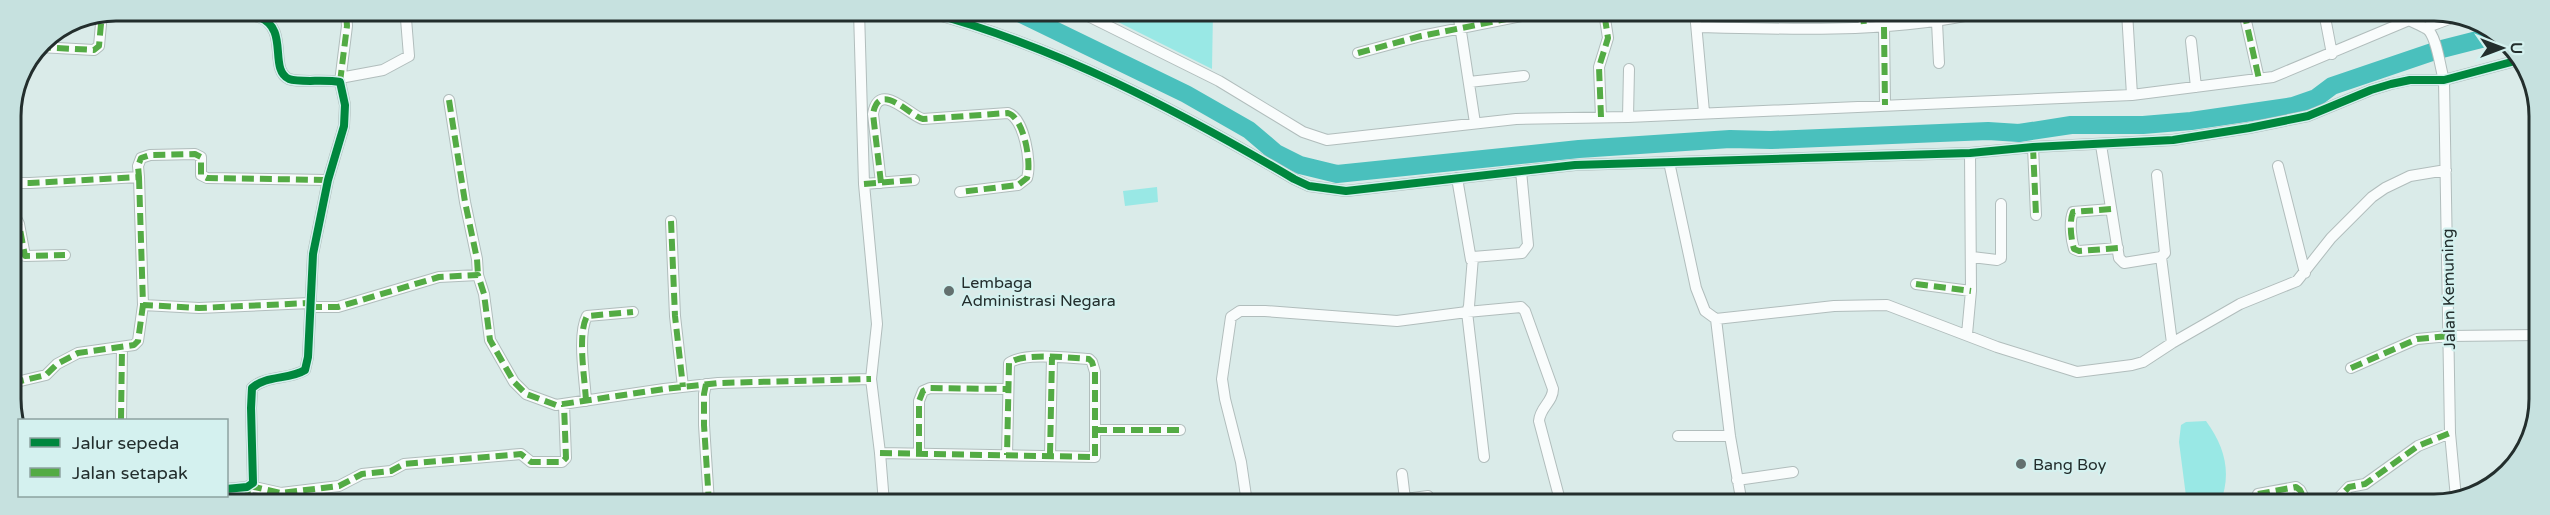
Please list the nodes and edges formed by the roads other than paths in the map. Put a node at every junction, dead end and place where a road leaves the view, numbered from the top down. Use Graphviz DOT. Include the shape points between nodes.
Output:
graph roads {
  1 [pos="264,21"];
  2 [pos="347,21"];
  3 [pos="406,21"];
  4 [pos="859,21"];
  5 [pos="958,21"];
  6 [pos="1098,21"];
  7 [pos="1460,21"];
  8 [pos="1499,21"];
  9 [pos="1605,21"];
  10 [pos="1696,21"];
  11 [pos="1864,21"];
  12 [pos="1942,21"];
  13 [pos="2128,21"];
  14 [pos="2246,21"];
  15 [pos="2326,21"];
  16 [pos="2407,21"];
  17 [pos="1937,22"];
  18 [pos="2447,22"];
  19 [pos="101,23"];
  20 [pos="1697,27"];
  21 [pos="1864,27"];
  22 [pos="1884,27"];
  23 [pos="1461,29"];
  24 [pos="2429,32"];
  25 [pos="2191,41"];
  26 [pos="51,48"];
  27 [pos="1358,53"];
  28 [pos="2332,54"];
  29 [pos="2511,61"];
  30 [pos="1939,63"];
  31 [pos="1629,69"];
  32 [pos="2442,75"];
  33 [pos="1524,76"];
  34 [pos="340,80"];
  35 [pos="2259,80"];
  36 [pos="1470,82"];
  37 [pos="2196,87"];
  38 [pos="2132,95"];
  39 [pos="449,100"];
  40 [pos="1885,105"];
  41 [pos="1704,112"];
  42 [pos="1601,117"];
  43 [pos="1628,117"];
  44 [pos="1475,123"];
  45 [pos="2101,145"];
  46 [pos="2033,147"];
  47 [pos="1970,153"];
  48 [pos="1669,162"];
  49 [pos="2278,166"];
  50 [pos="2446,170"];
  51 [pos="1521,171"];
  52 [pos="2157,175"];
  53 [pos="139,177"];
  54 [pos="1457,178"];
  55 [pos="328,180"];
  56 [pos="914,180"];
  57 [pos="21,183"];
  58 [pos="881,183"];
  59 [pos="864,184"];
  60 [pos="960,192"];
  61 [pos="2001,204"];
  62 [pos="2111,209"];
  63 [pos="2036,215"];
  64 [pos="671,221"];
  65 [pos="21,237"];
  66 [pos="2118,248"];
  67 [pos="65,255"];
  68 [pos="1972,257"];
  69 [pos="2161,257"];
  70 [pos="1471,260"];
  71 [pos="2305,273"];
  72 [pos="478,275"];
  73 [pos="1916,284"];
  74 [pos="1971,291"];
  75 [pos="143,305"];
  76 [pos="310,305"];
  77 [pos="633,312"];
  78 [pos="1467,312"];
  79 [pos="1716,319"];
  80 [pos="1967,334"];
  81 [pos="2529,334"];
  82 [pos="2449,336"];
  83 [pos="2172,343"];
  84 [pos="122,348"];
  85 [pos="1052,357"];
  86 [pos="2351,368"];
  87 [pos="871,379"];
  88 [pos="21,381"];
  89 [pos="706,384"];
  90 [pos="683,387"];
  91 [pos="1007,389"];
  92 [pos="586,401"];
  93 [pos="564,405"];
  94 [pos="121,419"];
  95 [pos="1095,430"];
  96 [pos="1180,430"];
  97 [pos="2450,433"];
  98 [pos="1678,436"];
  99 [pos="1730,436"];
  100 [pos="880,453"];
  101 [pos="919,454"];
  102 [pos="1007,455"];
  103 [pos="1050,455"];
  104 [pos="1484,457"];
  105 [pos="1793,472"];
  106 [pos="1402,474"];
  107 [pos="1737,480"];
  108 [pos="2453,480"];
  109 [pos="248,486"];
  110 [pos="228,489"];
  111 [pos="2451,492"];
  112 [pos="2455,492"];
  113 [pos="248,494"];
  114 [pos="709,494"];
  115 [pos="883,494"];
  116 [pos="1246,494"];
  117 [pos="1404,494"];
  118 [pos="1557,494"];
  119 [pos="1740,494"];
  120 [pos="2258,494"];
  121 [pos="2302,494"];
  122 [pos="2342,494"];
  1 -- 34 [label="street" via="275,31 280,64 289,79"];
  2 -- 34 [label="street"];
  3 -- 34 [label="street" via="409,56 383,70"];
  4 -- 59 [label="street"];
  5 -- 54 [label="street" via="1006,35 1076,64 1159,104 1309,186 1346,191"];
  6 -- 44 [label="street" via="1219,81 1316,137 1341,140"];
  7 -- 23 [label="street"];
  8 -- 23 [label="street"];
  9 -- 42 [label="street" via="1608,38 1599,68"];
  10 -- 20 [label="street"];
  11 -- 21 [label="street"];
  12 -- 17 [label="street"];
  13 -- 38 [label="street"];
  14 -- 35 [label="street"];
  15 -- 28 [label="street"];
  16 -- 24 [label="street"];
  16 -- 28 [label="street"];
  17 -- 22 [label="street"];
  17 -- 30 [label="street"];
  18 -- 24 [label="street"];
  19 -- 26 [label="street" via="99,46 94,50"];
  20 -- 21 [label="street"];
  20 -- 41 [label="street"];
  21 -- 22 [label="street"];
  22 -- 40 [label="street"];
  23 -- 27 [label="street"];
  23 -- 36 [label="street"];
  24 -- 32 [label="street, Jalan Kemuning"];
  25 -- 37 [label="street"];
  28 -- 35 [label="street"];
  29 -- 32 [label="street"];
  31 -- 43 [label="street"];
  32 -- 45 [label="street" via="2391,84 2308,116 2269,125 2173,140"];
  32 -- 50 [label="street, Jalan Kemuning"];
  33 -- 36 [label="street"];
  34 -- 55 [label="street" via="344,126"];
  35 -- 37 [label="street"];
  36 -- 44 [label="street"];
  37 -- 38 [label="street"];
  38 -- 40 [label="street"];
  39 -- 72 [label="street"];
  40 -- 41 [label="street"];
  41 -- 43 [label="street"];
  42 -- 43 [label="street"];
  42 -- 44 [label="street"];
  45 -- 46 [label="street"];
  45 -- 62 [label="street"];
  46 -- 47 [label="street"];
  46 -- 63 [label="street"];
  47 -- 48 [label="street"];
  47 -- 68 [label="street"];
  48 -- 51 [label="street"];
  48 -- 79 [label="street" via="1696,288 1705,311"];
  49 -- 71 [label="street"];
  50 -- 71 [label="street" via="2410,176 2372,197 2331,238"];
  50 -- 82 [label="street, Jalan Kemuning"];
  51 -- 54 [label="street"];
  51 -- 70 [label="street" via="1526,250 1476,255"];
  52 -- 69 [label="street" via="2165,250"];
  53 -- 55 [label="street" via="141,158 195,154 201,157 201,175 207,178"];
  53 -- 57 [label="street"];
  53 -- 75 [label="street"];
  54 -- 70 [label="street"];
  55 -- 76 [label="street" via="313,254"];
  56 -- 58 [label="street"];
  58 -- 59 [label="street"];
  58 -- 60 [label="street" via="873,114 879,102 896,101 914,116 923,118 1014,115 1021,125 1029,164 1027,178 1018,185"];
  59 -- 87 [label="street" via="877,324"];
  61 -- 68 [label="street" via="2001,258"];
  62 -- 66 [label="street"];
  62 -- 66 [label="street" via="2073,212 2072,243 2079,251"];
  64 -- 90 [label="street"];
  65 -- 67 [label="street" via="24,256"];
  66 -- 69 [label="street" via="2124,263"];
  68 -- 74 [label="street"];
  69 -- 83 [label="street"];
  70 -- 78 [label="street"];
  71 -- 83 [label="street"];
  72 -- 76 [label="street" via="440,276 338,307"];
  72 -- 93 [label="street" via="490,340 514,382 541,401"];
  73 -- 74 [label="street"];
  74 -- 80 [label="street"];
  75 -- 76 [label="street"];
  75 -- 84 [label="street" via="138,341"];
  76 -- 109 [label="street" via="305,370 252,388 254,474"];
  77 -- 92 [label="street" via="587,316 582,332"];
  78 -- 104 [label="street"];
  78 -- 116 [label="street" via="1397,321 1265,311 1240,311 1231,317 1222,379"];
  78 -- 118 [label="street" via="1518,306 1525,310 1553,389 1539,421"];
  79 -- 80 [label="street" via="1823,307 1887,305"];
  79 -- 99 [label="street"];
  80 -- 83 [label="street" via="2077,372 2143,362"];
  81 -- 82 [label="street"];
  82 -- 86 [label="street" via="2417,339"];
  82 -- 97 [label="street, Jalan Kemuning"];
  84 -- 88 [label="street" via="78,353 46,375"];
  84 -- 94 [label="street"];
  85 -- 91 [label="street" via="1013,360 1008,367"];
  85 -- 95 [label="street" via="1092,362"];
  85 -- 103 [label="street"];
  87 -- 89 [label="street"];
  87 -- 100 [label="street"];
  89 -- 90 [label="street"];
  89 -- 114 [label="street" via="704,425"];
  90 -- 92 [label="street"];
  91 -- 101 [label="street" via="923,391 919,401"];
  91 -- 102 [label="street"];
  92 -- 93 [label="street"];
  93 -- 109 [label="street" via="566,458 562,462 531,462 523,454 509,455 404,464 391,471 362,474 339,486 290,493"];
  95 -- 96 [label="street"];
  95 -- 103 [label="street" via="1095,457"];
  97 -- 108 [label="street, Jalan Kemuning"];
  97 -- 122 [label="street" via="2418,446 2365,484 2349,487"];
  98 -- 99 [label="street"];
  99 -- 107 [label="street"];
  100 -- 101 [label="street"];
  100 -- 115 [label="street"];
  101 -- 102 [label="street"];
  102 -- 103 [label="street"];
  105 -- 107 [label="street"];
  106 -- 117 [label="street"];
  107 -- 119 [label="street"];
  108 -- 111 [label="street"];
  108 -- 112 [label="street, Jalan Kemuning"];
  109 -- 110 [label="street"];
  109 -- 113 [label="street"];
  120 -- 121 [label="street" via="2296,488"];
}
